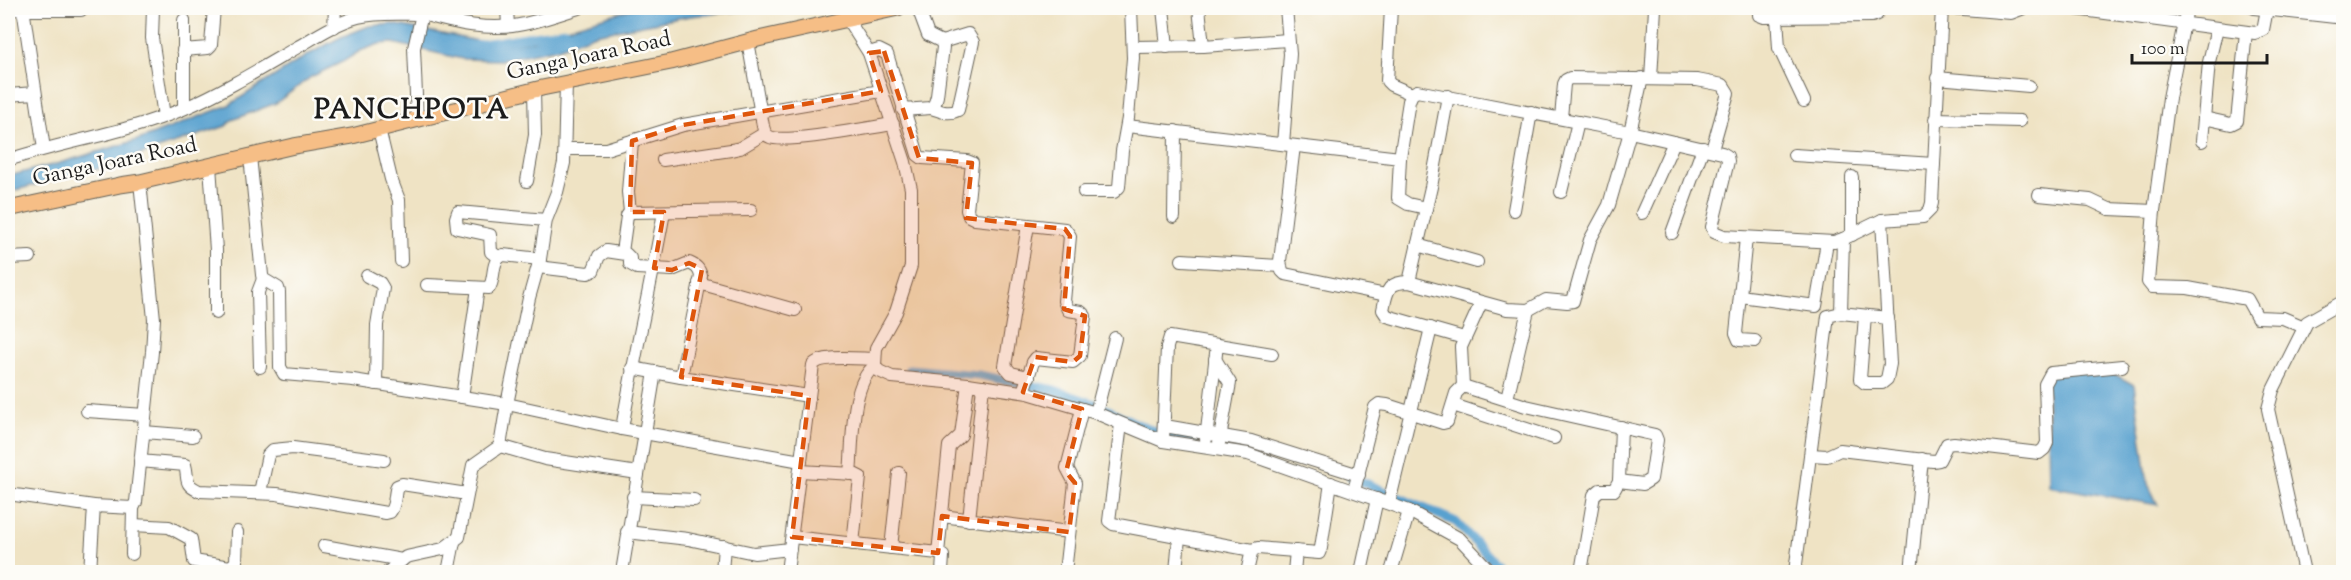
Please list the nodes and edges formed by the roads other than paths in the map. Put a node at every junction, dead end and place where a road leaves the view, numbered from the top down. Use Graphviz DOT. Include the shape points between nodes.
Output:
graph roads {
  1 [pos="8,8"];
  2 [pos="153,8"];
  3 [pos="214,8"];
  4 [pos="335,8"];
  5 [pos="507,8"];
  6 [pos="579,8"];
  7 [pos="898,8"];
  8 [pos="918,8"];
  9 [pos="1131,8"];
  10 [pos="1163,8"];
  11 [pos="1199,8"];
  12 [pos="1286,8"];
  13 [pos="1391,8"];
  14 [pos="1655,8"];
  15 [pos="1759,8"];
  16 [pos="1881,8"];
  17 [pos="1941,8"];
  18 [pos="1952,8"];
  19 [pos="2024,8"];
  20 [pos="2068,8"];
  21 [pos="2187,8"];
  22 [pos="2254,8"];
  23 [pos="23,9"];
  24 [pos="2267,9"];
  25 [pos="81,10"];
  26 [pos="421,14"];
  27 [pos="1777,16"];
  28 [pos="2343,18"];
  29 [pos="184,20"];
  30 [pos="848,20"];
  31 [pos="2183,24"];
  32 [pos="508,26"];
  33 [pos="334,27"];
  34 [pos="2217,28"];
  35 [pos="2246,32"];
  36 [pos="1288,40"];
  37 [pos="748,41"];
  38 [pos="942,42"];
  39 [pos="1167,46"];
  40 [pos="1203,46"];
  41 [pos="1133,47"];
  42 [pos="183,50"];
  43 [pos="869,53"];
  44 [pos="1646,78"];
  45 [pos="1937,78"];
  46 [pos="566,83"];
  47 [pos="2029,86"];
  48 [pos="534,90"];
  49 [pos="881,91"];
  50 [pos="35,93"];
  51 [pos="8,94"];
  52 [pos="1412,94"];
  53 [pos="1449,96"];
  54 [pos="1804,101"];
  55 [pos="184,108"];
  56 [pos="931,108"];
  57 [pos="903,110"];
  58 [pos="760,111"];
  59 [pos="1531,112"];
  60 [pos="164,116"];
  61 [pos="1561,118"];
  62 [pos="2204,118"];
  63 [pos="417,119"];
  64 [pos="1935,119"];
  65 [pos="1578,122"];
  66 [pos="2020,122"];
  67 [pos="893,124"];
  68 [pos="1127,126"];
  69 [pos="379,129"];
  70 [pos="1175,131"];
  71 [pos="1630,132"];
  72 [pos="765,133"];
  73 [pos="632,141"];
  74 [pos="2202,141"];
  75 [pos="1674,142"];
  76 [pos="1289,145"];
  77 [pos="44,149"];
  78 [pos="565,149"];
  79 [pos="1707,149"];
  80 [pos="250,156"];
  81 [pos="1794,156"];
  82 [pos="1400,158"];
  83 [pos="8,160"];
  84 [pos="663,160"];
  85 [pos="1934,164"];
  86 [pos="210,166"];
  87 [pos="1852,177"];
  88 [pos="527,181"];
  89 [pos="140,182"];
  90 [pos="1084,192"];
  91 [pos="1561,192"];
  92 [pos="2039,195"];
  93 [pos="1426,208"];
  94 [pos="8,209"];
  95 [pos="751,210"];
  96 [pos="1514,210"];
  97 [pos="2154,211"];
  98 [pos="630,212"];
  99 [pos="664,212"];
  100 [pos="1642,213"];
  101 [pos="1174,217"];
  102 [pos="546,220"];
  103 [pos="1882,220"];
  104 [pos="1028,225"];
  105 [pos="1672,233"];
  106 [pos="1848,237"];
  107 [pos="1746,238"];
  108 [pos="1827,242"];
  109 [pos="1417,245"];
  110 [pos="622,252"];
  111 [pos="30,257"];
  112 [pos="498,257"];
  113 [pos="8,258"];
  114 [pos="1182,260"];
  115 [pos="401,261"];
  116 [pos="1477,262"];
  117 [pos="539,263"];
  118 [pos="1280,266"];
  119 [pos="654,268"];
  120 [pos="367,276"];
  121 [pos="263,279"];
  122 [pos="1409,282"];
  123 [pos="699,283"];
  124 [pos="427,285"];
  125 [pos="477,288"];
  126 [pos="1386,295"];
  127 [pos="1740,296"];
  128 [pos="2343,301"];
  129 [pos="1481,303"];
  130 [pos="795,310"];
  131 [pos="1528,310"];
  132 [pos="216,313"];
  133 [pos="1841,313"];
  134 [pos="1865,316"];
  135 [pos="1888,318"];
  136 [pos="2304,327"];
  137 [pos="1431,328"];
  138 [pos="1115,338"];
  139 [pos="1464,338"];
  140 [pos="1755,341"];
  141 [pos="1217,345"];
  142 [pos="1272,354"];
  143 [pos="1215,359"];
  144 [pos="875,362"];
  145 [pos="2122,366"];
  146 [pos="260,367"];
  147 [pos="632,368"];
  148 [pos="655,372"];
  149 [pos="681,377"];
  150 [pos="1029,377"];
  151 [pos="376,384"];
  152 [pos="968,384"];
  153 [pos="983,386"];
  154 [pos="1463,386"];
  155 [pos="1023,392"];
  156 [pos="809,396"];
  157 [pos="462,397"];
  158 [pos="1507,399"];
  159 [pos="507,404"];
  160 [pos="1453,405"];
  161 [pos="1082,409"];
  162 [pos="87,411"];
  163 [pos="1410,412"];
  164 [pos="1096,413"];
  165 [pos="146,415"];
  166 [pos="1121,424"];
  167 [pos="1165,426"];
  168 [pos="1622,427"];
  169 [pos="622,429"];
  170 [pos="144,432"];
  171 [pos="645,433"];
  172 [pos="193,436"];
  173 [pos="1554,438"];
  174 [pos="1163,441"];
  175 [pos="1213,441"];
  176 [pos="501,446"];
  177 [pos="1811,455"];
  178 [pos="1922,459"];
  179 [pos="384,460"];
  180 [pos="140,461"];
  181 [pos="800,466"];
  182 [pos="638,473"];
  183 [pos="899,473"];
  184 [pos="850,474"];
  185 [pos="1618,481"];
  186 [pos="1331,483"];
  187 [pos="1357,483"];
  188 [pos="260,492"];
  189 [pos="8,494"];
  190 [pos="467,495"];
  191 [pos="633,497"];
  192 [pos="1387,497"];
  193 [pos="694,500"];
  194 [pos="94,506"];
  195 [pos="133,508"];
  196 [pos="1409,510"];
  197 [pos="942,516"];
  198 [pos="969,520"];
  199 [pos="133,525"];
  200 [pos="237,532"];
  201 [pos="627,532"];
  202 [pos="1069,532"];
  203 [pos="1179,537"];
  204 [pos="454,542"];
  205 [pos="791,543"];
  206 [pos="853,544"];
  207 [pos="324,546"];
  208 [pos="724,546"];
  209 [pos="891,548"];
  210 [pos="1252,550"];
  211 [pos="1296,551"];
  212 [pos="938,553"];
  213 [pos="132,554"];
  214 [pos="402,560"];
  215 [pos="945,572"];
  216 [pos="90,573"];
  217 [pos="388,573"];
  218 [pos="448,573"];
  219 [pos="622,573"];
  220 [pos="722,573"];
  221 [pos="787,573"];
  222 [pos="1065,573"];
  223 [pos="1176,573"];
  224 [pos="1247,573"];
  225 [pos="1294,573"];
  226 [pos="1361,573"];
  227 [pos="1391,573"];
  228 [pos="1491,573"];
  229 [pos="1581,573"];
  230 [pos="1795,573"];
  231 [pos="1911,573"];
  232 [pos="2304,573"];
  1 -- 23 [label="street"];
  2 -- 60 [label="street" via="152,38"];
  3 -- 42 [label="street" via="212,45"];
  4 -- 33 [label="street"];
  5 -- 32 [label="street"];
  6 -- 32 [label="street"];
  7 -- 30 [label="main road, Ganga Joara Road"];
  8 -- 38 [label="street" via="928,35"];
  9 -- 41 [label="street"];
  10 -- 39 [label="street"];
  11 -- 40 [label="street"];
  12 -- 36 [label="street"];
  13 -- 52 [label="street" via="1387,81"];
  14 -- 44 [label="street"];
  15 -- 27 [label="street" via="1759,15"];
  16 -- 27 [label="street" via="1872,15"];
  17 -- 45 [label="street"];
  18 -- 19 [label="street" via="2011,13"];
  20 -- 31 [label="street"];
  21 -- 31 [label="street"];
  22 -- 24 [label="street"];
  23 -- 25 [label="street"];
  23 -- 50 [label="street"];
  24 -- 28 [label="street"];
  24 -- 35 [label="street" via="2263,30"];
  26 -- 32 [label="street" via="459,24"];
  26 -- 33 [label="street" via="357,17"];
  26 -- 63 [label="street" via="414,48"];
  27 -- 54 [label="street" via="1779,48"];
  29 -- 42 [label="street"];
  30 -- 37 [label="main road, Ganga Joara Road"];
  30 -- 43 [label="street"];
  31 -- 34 [label="street"];
  31 -- 97 [label="street"];
  33 -- 55 [label="street"];
  34 -- 35 [label="street"];
  34 -- 62 [label="street" via="2209,62"];
  35 -- 62 [label="street" via="2237,121 2231,124"];
  36 -- 40 [label="street"];
  36 -- 76 [label="street"];
  37 -- 46 [label="main road, Ganga Joara Road" via="671,62"];
  37 -- 58 [label="street"];
  38 -- 56 [label="street" via="936,103"];
  38 -- 56 [label="street" via="963,34 968,34 973,42 958,110 952,113"];
  39 -- 40 [label="street"];
  39 -- 41 [label="street"];
  41 -- 68 [label="street"];
  42 -- 55 [label="street"];
  43 -- 49 [label="street"];
  43 -- 57 [label="street" via="879,50 887,54"];
  44 -- 61 [label="street" via="1570,78 1566,80"];
  44 -- 71 [label="street"];
  44 -- 79 [label="street" via="1697,80 1727,88"];
  45 -- 47 [label="street"];
  45 -- 64 [label="street"];
  46 -- 48 [label="main road, Ganga Joara Road"];
  46 -- 78 [label="street"];
  48 -- 63 [label="main road, Ganga Joara Road"];
  48 -- 88 [label="street" via="535,135"];
  49 -- 58 [label="street"];
  49 -- 67 [label="street"];
  50 -- 51 [label="street"];
  50 -- 77 [label="street"];
  52 -- 53 [label="street" via="1417,91"];
  52 -- 82 [label="street"];
  53 -- 59 [label="street"];
  53 -- 93 [label="street"];
  55 -- 60 [label="street"];
  56 -- 57 [label="street"];
  57 -- 104 [label="street" via="918,156 972,163 969,216"];
  58 -- 72 [label="street"];
  58 -- 73 [label="street" via="683,125"];
  59 -- 61 [label="street"];
  59 -- 96 [label="street"];
  60 -- 77 [label="street"];
  61 -- 65 [label="street"];
  62 -- 74 [label="street"];
  63 -- 69 [label="main road, Ganga Joara Road"];
  64 -- 66 [label="street"];
  64 -- 85 [label="street"];
  65 -- 71 [label="street"];
  65 -- 91 [label="street"];
  67 -- 72 [label="street" via="787,139"];
  67 -- 144 [label="street" via="910,189 911,258 896,312 876,348"];
  68 -- 70 [label="street"];
  68 -- 90 [label="street" via="1119,187 1114,192"];
  69 -- 80 [label="main road, Ganga Joara Road"];
  69 -- 115 [label="street" via="399,200"];
  70 -- 76 [label="street"];
  70 -- 101 [label="street"];
  71 -- 75 [label="street"];
  71 -- 131 [label="street" via="1609,205 1590,240 1573,301 1546,300"];
  72 -- 84 [label="street" via="740,148"];
  73 -- 78 [label="street" via="600,150"];
  73 -- 98 [label="street"];
  75 -- 79 [label="street"];
  75 -- 100 [label="street"];
  76 -- 82 [label="street"];
  76 -- 118 [label="street"];
  77 -- 83 [label="street"];
  78 -- 102 [label="street" via="557,192"];
  79 -- 105 [label="street"];
  79 -- 107 [label="street" via="1728,156 1714,232"];
  80 -- 86 [label="main road, Ganga Joara Road"];
  80 -- 121 [label="street"];
  81 -- 85 [label="street"];
  82 -- 93 [label="street" via="1398,198"];
  85 -- 103 [label="street" via="1932,203 1927,214"];
  86 -- 89 [label="main road, Ganga Joara Road"];
  86 -- 132 [label="street"];
  87 -- 106 [label="street"];
  89 -- 94 [label="main road, Ganga Joara Road"];
  89 -- 165 [label="street" via="154,320"];
  92 -- 97 [label="street" via="2090,200 2109,209"];
  93 -- 109 [label="street"];
  95 -- 99 [label="street"];
  97 -- 136 [label="street" via="2147,276 2152,287 2238,296 2247,299 2257,317 2283,318"];
  98 -- 99 [label="street"];
  98 -- 110 [label="street"];
  99 -- 119 [label="street"];
  102 -- 112 [label="street" via="458,212 457,228 490,235 491,252"];
  102 -- 117 [label="street"];
  103 -- 106 [label="street"];
  103 -- 135 [label="street"];
  104 -- 150 [label="street" via="1005,366 1011,373"];
  104 -- 150 [label="street" via="1068,232 1065,307 1081,312 1086,320 1077,360 1036,358"];
  106 -- 108 [label="street"];
  106 -- 133 [label="street"];
  107 -- 108 [label="street"];
  107 -- 127 [label="street"];
  108 -- 127 [label="street" via="1816,306"];
  109 -- 116 [label="street"];
  109 -- 122 [label="street"];
  110 -- 117 [label="street" via="602,252 593,271 588,273"];
  110 -- 119 [label="street" via="633,267"];
  111 -- 113 [label="street"];
  112 -- 117 [label="street"];
  112 -- 125 [label="street" via="492,284 489,288"];
  114 -- 118 [label="street"];
  117 -- 159 [label="street"];
  118 -- 126 [label="street" via="1285,274"];
  119 -- 123 [label="street" via="672,270 689,263 700,269"];
  119 -- 147 [label="street"];
  120 -- 151 [label="street" via="383,288 377,326"];
  121 -- 146 [label="street" via="258,292"];
  121 -- 151 [label="street" via="278,288 280,367 284,374"];
  122 -- 126 [label="street" via="1392,284"];
  122 -- 129 [label="street"];
  123 -- 130 [label="street"];
  123 -- 149 [label="street"];
  124 -- 125 [label="street"];
  125 -- 157 [label="street"];
  126 -- 137 [label="street" via="1383,310 1387,316"];
  127 -- 140 [label="street" via="1736,337"];
  128 -- 136 [label="street" via="2310,319"];
  129 -- 131 [label="street"];
  129 -- 139 [label="street"];
  131 -- 158 [label="street"];
  133 -- 134 [label="street"];
  133 -- 177 [label="street" via="1832,313 1826,321"];
  134 -- 135 [label="street"];
  134 -- 135 [label="street" via="1860,379 1865,383 1882,383 1887,379"];
  136 -- 232 [label="street" via="2273,390 2268,409"];
  137 -- 139 [label="street"];
  137 -- 163 [label="street"];
  138 -- 164 [label="street"];
  139 -- 154 [label="street"];
  141 -- 142 [label="street"];
  141 -- 143 [label="street"];
  141 -- 167 [label="street" via="1170,337"];
  143 -- 175 [label="street"];
  143 -- 175 [label="street" via="1230,383"];
  144 -- 152 [label="street" via="884,374 892,377"];
  144 -- 156 [label="street" via="816,361"];
  144 -- 184 [label="street" via="866,373 856,403"];
  145 -- 178 [label="street" via="2058,371 2047,377 2047,443 2039,453 1954,443 1943,448 1939,460"];
  147 -- 148 [label="street"];
  147 -- 169 [label="street"];
  148 -- 149 [label="street"];
  148 -- 171 [label="street"];
  149 -- 156 [label="street"];
  150 -- 155 [label="street"];
  151 -- 157 [label="street"];
  152 -- 153 [label="street"];
  152 -- 197 [label="street" via="961,435 949,446"];
  153 -- 155 [label="street"];
  153 -- 198 [label="street"];
  154 -- 158 [label="street"];
  154 -- 160 [label="street"];
  155 -- 161 [label="street"];
  156 -- 181 [label="street"];
  157 -- 159 [label="street"];
  158 -- 168 [label="street"];
  159 -- 169 [label="street"];
  159 -- 176 [label="street"];
  160 -- 163 [label="street" via="1447,422 1443,423"];
  160 -- 173 [label="street"];
  161 -- 164 [label="street"];
  161 -- 202 [label="street" via="1067,468 1075,483"];
  162 -- 165 [label="street"];
  163 -- 187 [label="street" via="1379,404 1375,407"];
  163 -- 192 [label="street"];
  164 -- 166 [label="street"];
  165 -- 170 [label="street"];
  166 -- 174 [label="street"];
  166 -- 203 [label="street" via="1109,521"];
  167 -- 174 [label="street"];
  167 -- 175 [label="street"];
  168 -- 185 [label="street"];
  168 -- 185 [label="street" via="1651,433 1657,440 1651,479 1643,484"];
  169 -- 171 [label="street"];
  170 -- 172 [label="street"];
  170 -- 180 [label="street"];
  171 -- 181 [label="street"];
  171 -- 182 [label="street"];
  174 -- 175 [label="street"];
  175 -- 186 [label="street"];
  175 -- 187 [label="street" via="1258,443"];
  176 -- 182 [label="street" via="545,459"];
  176 -- 190 [label="street" via="473,465"];
  177 -- 178 [label="street" via="1827,456 1840,450"];
  177 -- 230 [label="street"];
  178 -- 231 [label="street"];
  179 -- 188 [label="street" via="293,448 273,450 268,455"];
  180 -- 188 [label="street" via="185,465 187,481 199,491"];
  180 -- 195 [label="street"];
  181 -- 184 [label="street"];
  181 -- 205 [label="street"];
  182 -- 191 [label="street"];
  183 -- 209 [label="street"];
  184 -- 206 [label="street" via="858,475 860,481"];
  185 -- 229 [label="street" via="1614,490 1600,490 1594,495"];
  186 -- 187 [label="street"];
  186 -- 211 [label="street" via="1322,548 1319,553"];
  187 -- 192 [label="street"];
  188 -- 190 [label="street" via="386,513 393,509 397,486 402,484"];
  189 -- 194 [label="street"];
  190 -- 204 [label="street" via="461,530"];
  191 -- 193 [label="street"];
  191 -- 201 [label="street"];
  192 -- 196 [label="street"];
  192 -- 226 [label="street"];
  194 -- 195 [label="street"];
  194 -- 216 [label="street"];
  195 -- 199 [label="street"];
  196 -- 227 [label="street"];
  196 -- 228 [label="street" via="1460,539"];
  197 -- 198 [label="street"];
  197 -- 212 [label="street"];
  198 -- 202 [label="street"];
  199 -- 200 [label="street" via="175,529 191,539 194,561 230,567 236,562"];
  199 -- 213 [label="street"];
  201 -- 208 [label="street"];
  201 -- 219 [label="street"];
  202 -- 222 [label="street"];
  203 -- 210 [label="street"];
  203 -- 223 [label="street"];
  204 -- 214 [label="street" via="443,549 411,554"];
  204 -- 218 [label="street"];
  205 -- 206 [label="street"];
  205 -- 208 [label="street" via="754,553"];
  205 -- 221 [label="street"];
  206 -- 209 [label="street"];
  207 -- 214 [label="street"];
  208 -- 220 [label="street"];
  209 -- 212 [label="street"];
  210 -- 211 [label="street"];
  210 -- 224 [label="street"];
  211 -- 225 [label="street"];
  212 -- 215 [label="street" via="943,556"];
  214 -- 217 [label="street"];
}
